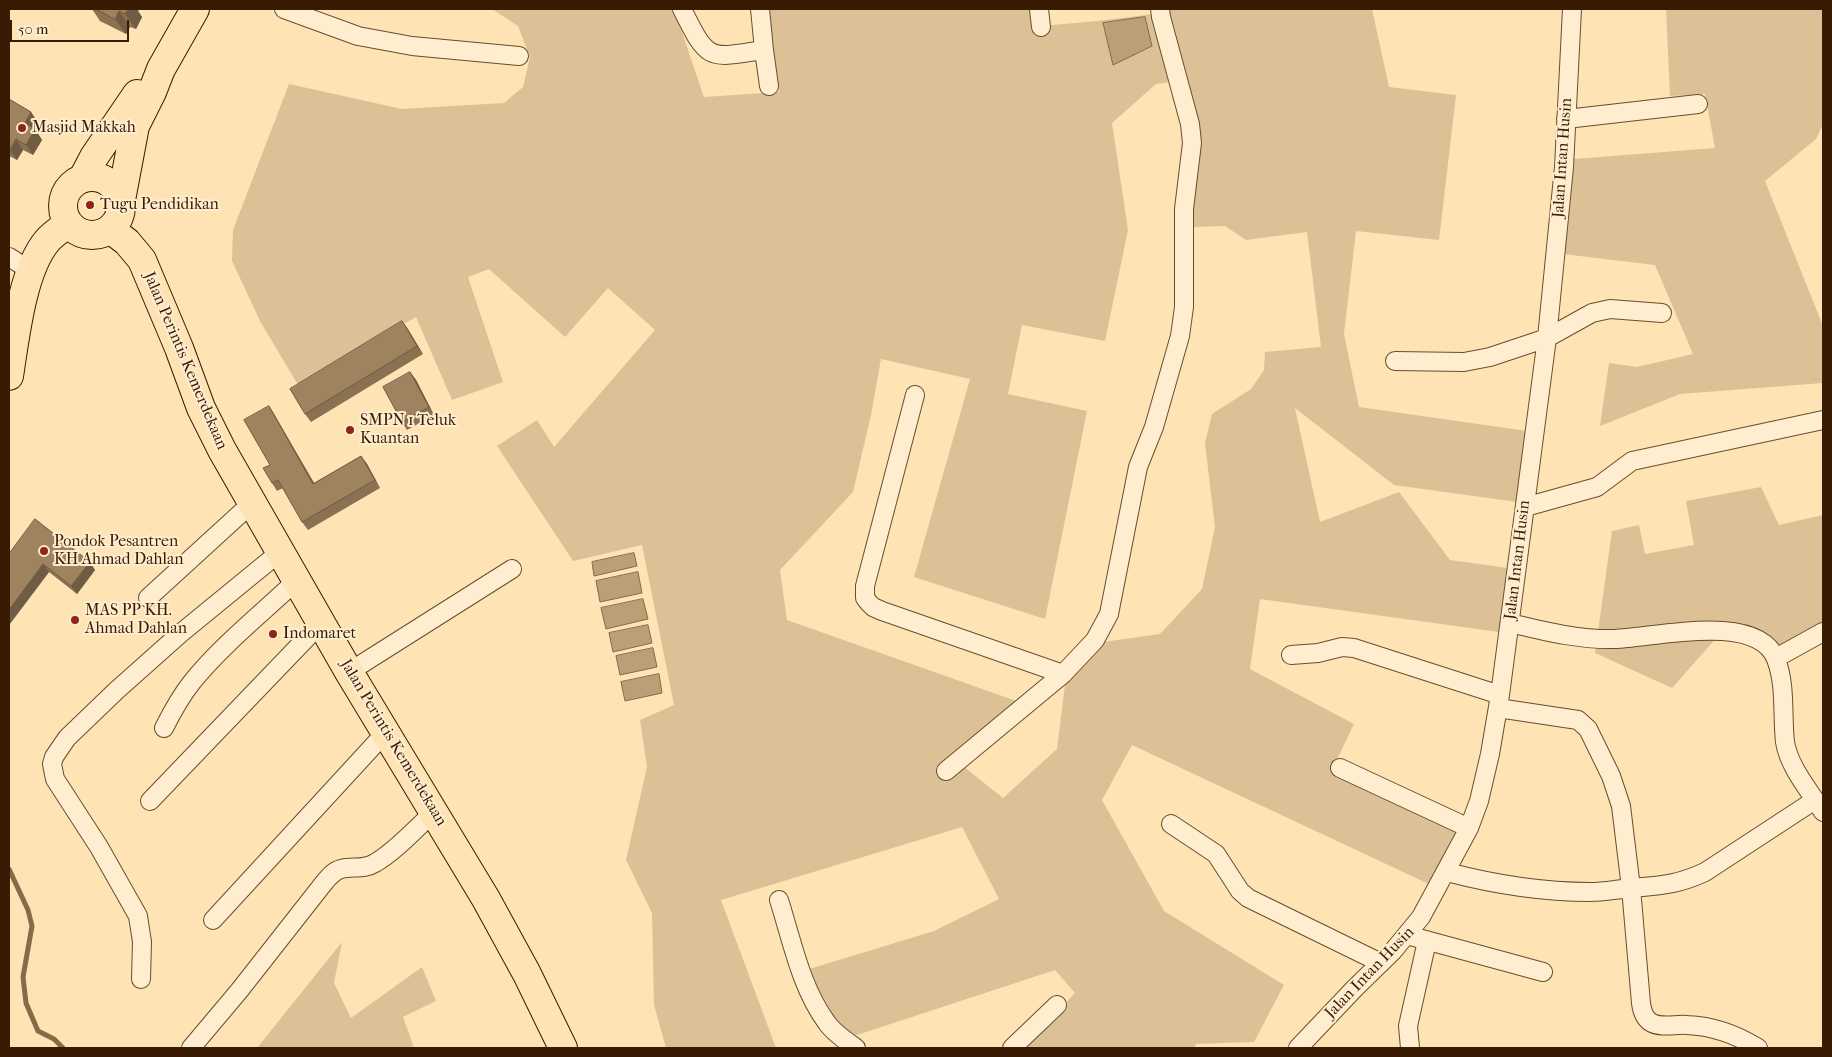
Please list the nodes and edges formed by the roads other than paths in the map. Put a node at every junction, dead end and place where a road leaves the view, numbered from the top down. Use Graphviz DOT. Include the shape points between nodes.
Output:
graph roads {
  1 [pos="195,9"];
  2 [pos="284,9"];
  3 [pos="682,9"];
  4 [pos="760,9"];
  5 [pos="1039,9"];
  6 [pos="1160,9"];
  7 [pos="1572,9"];
  8 [pos="1040,27"];
  9 [pos="764,50"];
  10 [pos="519,56"];
  11 [pos="161,69"];
  12 [pos="769,86"];
  13 [pos="1698,104"];
  14 [pos="1566,119"];
  15 [pos="83,178"];
  16 [pos="121,200"];
  17 [pos="68,224"];
  18 [pos="110,229"];
  19 [pos="9,257"];
  20 [pos="31,271"];
  21 [pos="1662,313"];
  22 [pos="1547,338"];
  23 [pos="1395,361"];
  24 [pos="9,376"];
  25 [pos="915,395"];
  26 [pos="1823,420"];
  27 [pos="252,503"];
  28 [pos="1525,507"];
  29 [pos="280,552"];
  30 [pos="512,569"];
  31 [pos="296,581"];
  32 [pos="148,598"];
  33 [pos="322,623"];
  34 [pos="1510,623"];
  35 [pos="1823,632"];
  36 [pos="1291,655"];
  37 [pos="1776,658"];
  38 [pos="349,672"];
  39 [pos="1063,674"];
  40 [pos="1499,701"];
  41 [pos="164,728"];
  42 [pos="386,732"];
  43 [pos="1340,768"];
  44 [pos="946,771"];
  45 [pos="150,801"];
  46 [pos="1819,806"];
  47 [pos="434,812"];
  48 [pos="1170,824"];
  49 [pos="1469,828"];
  50 [pos="1446,872"];
  51 [pos="1631,888"];
  52 [pos="779,900"];
  53 [pos="213,920"];
  54 [pos="1407,935"];
  55 [pos="1427,940"];
  56 [pos="1380,963"];
  57 [pos="1543,972"];
  58 [pos="141,979"];
  59 [pos="1057,1005"];
  60 [pos="191,1048"];
  61 [pos="562,1048"];
  62 [pos="856,1048"];
  63 [pos="1012,1048"];
  64 [pos="1298,1048"];
  65 [pos="1410,1048"];
  66 [pos="1758,1048"];
  1 -- 11 [label="main road"];
  2 -- 10 [label="street" via="358,36 412,46"];
  3 -- 9 [label="street" via="708,52 729,55"];
  4 -- 9 [label="street"];
  5 -- 8 [label="street"];
  6 -- 39 [label="street" via="1192,143 1184,209 1184,307 1180,336 1154,427 1138,466 1109,614 1095,640"];
  7 -- 14 [label="street, Jalan Intan Husin"];
  9 -- 12 [label="street"];
  11 -- 15 [label="main road" via="142,86 94,156"];
  11 -- 16 [label="main road" via="135,126"];
  13 -- 14 [label="street"];
  14 -- 22 [label="street, Jalan Intan Husin"];
  15 -- 16 [label="main road" via="93,176 111,183"];
  15 -- 17 [label="main road" via="68,188 64,197 62,206"];
  16 -- 18 [label="main road" via="120,216"];
  17 -- 18 [label="main road" via="84,235 102,234"];
  17 -- 20 [label="main road" via="48,240"];
  18 -- 27 [label="main road, Jalan Perintis Kemerdekaan" via="142,260 201,408"];
  19 -- 20 [label="street"];
  20 -- 24 [label="main road" via="18,316"];
  21 -- 22 [label="street" via="1610,309 1592,313"];
  22 -- 23 [label="street" via="1464,362"];
  22 -- 28 [label="street, Jalan Intan Husin"];
  25 -- 39 [label="street" via="872,554 865,598 882,611"];
  26 -- 28 [label="street" via="1632,461 1597,487"];
  27 -- 29 [label="main road, Jalan Perintis Kemerdekaan"];
  27 -- 32 [label="street"];
  28 -- 34 [label="street, Jalan Intan Husin"];
  29 -- 31 [label="main road, Jalan Perintis Kemerdekaan"];
  29 -- 58 [label="street" via="117,690 66,738 54,756 55,779 138,916 142,942"];
  30 -- 38 [label="street"];
  31 -- 33 [label="main road, Jalan Perintis Kemerdekaan"];
  31 -- 41 [label="street" via="192,682"];
  33 -- 38 [label="main road, Jalan Perintis Kemerdekaan"];
  33 -- 45 [label="street"];
  34 -- 37 [label="street" via="1555,634 1615,639 1721,630 1754,638"];
  34 -- 40 [label="street, Jalan Intan Husin"];
  35 -- 37 [label="street"];
  36 -- 40 [label="street" via="1354,648"];
  37 -- 46 [label="street" via="1788,754"];
  38 -- 42 [label="main road, Jalan Perintis Kemerdekaan"];
  39 -- 44 [label="street"];
  40 -- 49 [label="street, Jalan Intan Husin" via="1479,801"];
  40 -- 51 [label="street" via="1534,714 1572,718 1588,728 1621,806"];
  42 -- 47 [label="main road, Jalan Perintis Kemerdekaan"];
  42 -- 53 [label="street"];
  43 -- 49 [label="street"];
  46 -- 51 [label="street" via="1686,881"];
  47 -- 60 [label="street" via="375,864 334,872"];
  47 -- 61 [label="main road, Jalan Perintis Kemerdekaan" via="527,974"];
  48 -- 56 [label="street" via="1216,854 1248,898"];
  49 -- 50 [label="street, Jalan Intan Husin"];
  50 -- 51 [label="street" via="1488,883 1540,889 1591,892"];
  50 -- 54 [label="street, Jalan Intan Husin"];
  51 -- 66 [label="street" via="1641,1003 1647,1020 1658,1025 1708,1027"];
  52 -- 62 [label="street" via="806,985 816,1006 828,1024"];
  54 -- 55 [label="street"];
  54 -- 56 [label="street, Jalan Intan Husin"];
  55 -- 57 [label="street"];
  55 -- 65 [label="street" via="1408,1026"];
  56 -- 64 [label="street, Jalan Intan Husin"];
  59 -- 63 [label="street"];
}
